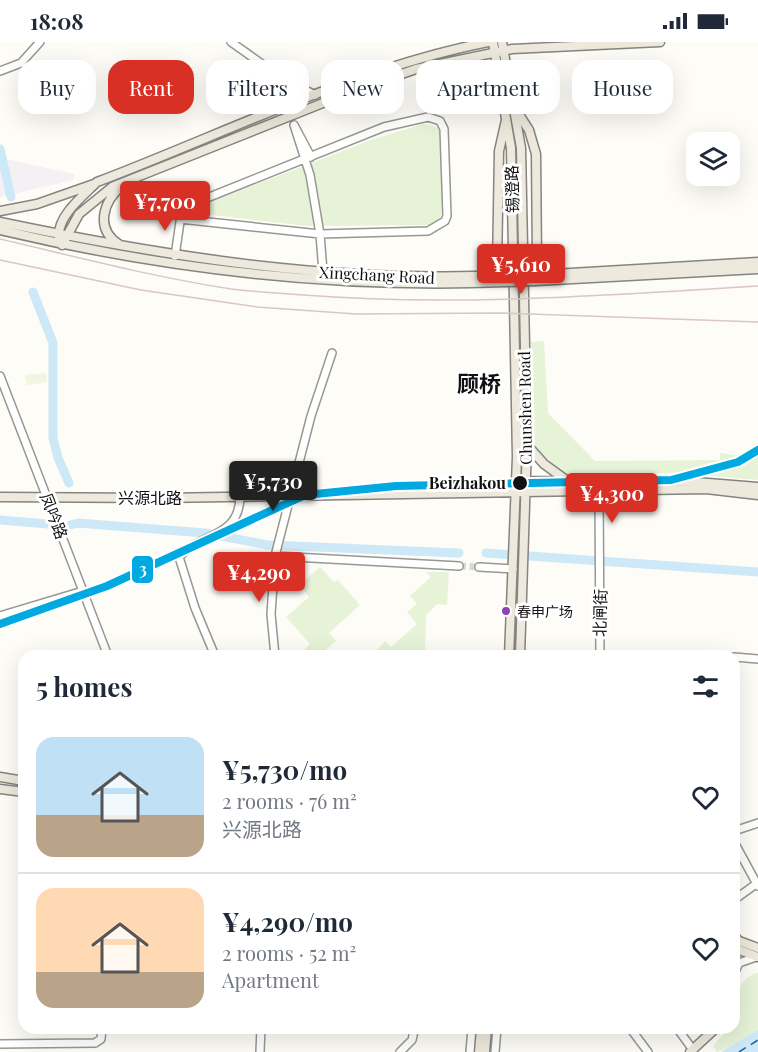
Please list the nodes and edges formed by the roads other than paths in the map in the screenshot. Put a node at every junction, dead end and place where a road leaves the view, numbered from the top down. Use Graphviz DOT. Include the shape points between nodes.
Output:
graph roads {
  1 [pos="40,42"];
  2 [pos="231,42"];
  3 [pos="490,42"];
  4 [pos="660,42"];
  5 [pos="500,48"];
  6 [pos="256,60"];
  7 [pos="0,71"];
  8 [pos="309,93"];
  9 [pos="315,96"];
  10 [pos="309,99"];
  11 [pos="309,104"];
  12 [pos="281,114"];
  13 [pos="289,114"];
  14 [pos="516,114"];
  15 [pos="519,114"];
  16 [pos="507,117"];
  17 [pos="196,148"];
  18 [pos="308,158"];
  19 [pos="129,180"];
  20 [pos="97,183"];
  21 [pos="0,211"];
  22 [pos="180,219"];
  23 [pos="0,222"];
  24 [pos="0,230"];
  25 [pos="521,232"];
  26 [pos="58,234"];
  27 [pos="320,234"];
  28 [pos="68,236"];
  29 [pos="62,245"];
  30 [pos="132,250"];
  31 [pos="175,256"];
  32 [pos="758,262"];
  33 [pos="758,269"];
  34 [pos="323,272"];
  35 [pos="559,274"];
  36 [pos="482,276"];
  37 [pos="505,278"];
  38 [pos="536,278"];
  39 [pos="332,353"];
  40 [pos="516,374"];
  41 [pos="0,376"];
  42 [pos="0,399"];
  43 [pos="9,399"];
  44 [pos="527,445"];
  45 [pos="516,481"];
  46 [pos="526,481"];
  47 [pos="569,481"];
  48 [pos="758,488"];
  49 [pos="516,491"];
  50 [pos="526,491"];
  51 [pos="599,491"];
  52 [pos="758,495"];
  53 [pos="291,496"];
  54 [pos="0,497"];
  55 [pos="240,497"];
  56 [pos="47,498"];
  57 [pos="518,545"];
  58 [pos="275,554"];
  59 [pos="516,564"];
  60 [pos="459,566"];
  61 [pos="479,567"];
  62 [pos="83,591"];
  63 [pos="0,616"];
  64 [pos="106,650"];
  65 [pos="213,650"];
  66 [pos="274,650"];
  67 [pos="509,650"];
  68 [pos="520,650"];
  69 [pos="600,650"];
  70 [pos="740,658"];
  71 [pos="758,659"];
  72 [pos="0,777"];
  73 [pos="18,780"];
  74 [pos="0,789"];
  75 [pos="18,791"];
  76 [pos="758,824"];
  77 [pos="740,829"];
  78 [pos="740,853"];
  79 [pos="757,885"];
  80 [pos="740,896"];
  81 [pos="740,945"];
  82 [pos="740,946"];
  83 [pos="758,948"];
  84 [pos="758,957"];
  85 [pos="740,963"];
  86 [pos="101,1034"];
  87 [pos="261,1034"];
  88 [pos="413,1034"];
  89 [pos="472,1034"];
  90 [pos="480,1034"];
  91 [pos="486,1034"];
  92 [pos="496,1034"];
  93 [pos="634,1034"];
  94 [pos="680,1034"];
  95 [pos="710,1034"];
  96 [pos="0,1044"];
  97 [pos="692,1051"];
  98 [pos="260,1052"];
  99 [pos="400,1052"];
  100 [pos="470,1052"];
  101 [pos="479,1052"];
  102 [pos="485,1052"];
  103 [pos="495,1052"];
  104 [pos="648,1052"];
  1 -- 7 [label="street" via="21,63"];
  2 -- 6 [label="street"];
  3 -- 5 [label="main road, 锡澄路"];
  3 -- 9 [label="main road" via="378,71"];
  4 -- 5 [label="main road"];
  5 -- 11 [label="main road"];
  5 -- 16 [label="main road, 锡澄路"];
  8 -- 9 [label="street"];
  9 -- 10 [label="main road"];
  12 -- 17 [label="main road"];
  13 -- 18 [label="street"];
  14 -- 25 [label="main road, 锡澄路" via="521,148"];
  15 -- 35 [label="main road" via="536,154 537,259 547,271"];
  16 -- 36 [label="main road" via="499,151 497,267"];
  16 -- 40 [label="main road, 锡澄路" via="512,148"];
  17 -- 19 [label="main road"];
  17 -- 20 [label="main road"];
  18 -- 22 [label="street" via="182,208"];
  18 -- 27 [label="street"];
  18 -- 27 [label="street" via="419,117 440,122 444,129 445,221 428,231"];
  19 -- 28 [label="main road" via="90,203"];
  19 -- 30 [label="main road" via="106,204 104,224 110,237"];
  20 -- 21 [label="main road" via="37,204"];
  20 -- 26 [label="main road" via="68,213"];
  22 -- 27 [label="street"];
  22 -- 31 [label="street"];
  23 -- 26 [label="main road, Xingchang Road"];
  24 -- 29 [label="main road, Xingchang Road"];
  25 -- 44 [label="main road, Chunshen Road"];
  26 -- 28 [label="main road, Xingchang Road"];
  26 -- 29 [label="main road"];
  27 -- 34 [label="street"];
  28 -- 29 [label="main road"];
  28 -- 30 [label="main road, Xingchang Road"];
  29 -- 37 [label="main road, Xingchang Road" via="290,276 398,284"];
  30 -- 31 [label="main road, Xingchang Road"];
  31 -- 34 [label="main road, Xingchang Road"];
  32 -- 35 [label="main road, Xingchang Road"];
  33 -- 38 [label="main road, Xingchang Road"];
  34 -- 36 [label="main road, Xingchang Road" via="398,278"];
  35 -- 38 [label="main road, Xingchang Road"];
  36 -- 37 [label="main road, Xingchang Road"];
  37 -- 38 [label="main road, Xingchang Road, bridge"];
  39 -- 53 [label="street"];
  40 -- 45 [label="main road, Chunshen Road"];
  41 -- 43 [label="street, 凤吟路"];
  42 -- 43 [label="street"];
  43 -- 56 [label="street, 凤吟路"];
  44 -- 46 [label="main road, Chunshen Road"];
  44 -- 47 [label="main road" via="544,464"];
  45 -- 46 [label="main road"];
  45 -- 49 [label="main road, Chunshen Road"];
  46 -- 47 [label="main road"];
  46 -- 50 [label="main road, Chunshen Road"];
  47 -- 48 [label="main road" via="696,482"];
  49 -- 50 [label="main road, 兴源北路"];
  49 -- 53 [label="main road, 兴源北路"];
  49 -- 57 [label="main road, Chunshen Road"];
  50 -- 51 [label="main road, 兴源北路"];
  50 -- 57 [label="main road, Chunshen Road"];
  51 -- 52 [label="main road, 兴源北路" via="706,489"];
  51 -- 69 [label="street, 北闸街"];
  53 -- 55 [label="main road, 兴源北路"];
  53 -- 58 [label="street"];
  54 -- 56 [label="main road, 兴源北路"];
  55 -- 56 [label="main road, 兴源北路"];
  55 -- 65 [label="street" via="237,518 179,557"];
  56 -- 62 [label="street, 凤吟路"];
  57 -- 59 [label="main road, Chunshen Road"];
  58 -- 60 [label="street"];
  58 -- 66 [label="street" via="271,614"];
  59 -- 61 [label="street"];
  59 -- 67 [label="main road, Chunshen Road"];
  59 -- 68 [label="main road, Chunshen Road"];
  62 -- 63 [label="street"];
  62 -- 64 [label="street, 凤吟路"];
  70 -- 71 [label="street"];
  72 -- 73 [label="main road"];
  74 -- 75 [label="main road"];
  76 -- 77 [label="street"];
  78 -- 79 [label="street"];
  79 -- 80 [label="street"];
  81 -- 83 [label="main road"];
  82 -- 84 [label="main road"];
  84 -- 85 [label="street"];
  86 -- 96 [label="street" via="95,1043"];
  87 -- 98 [label="street"];
  88 -- 99 [label="street"];
  89 -- 100 [label="street"];
  90 -- 101 [label="main road"];
  91 -- 102 [label="main road"];
  92 -- 103 [label="street"];
  93 -- 104 [label="street"];
  94 -- 97 [label="street"];
  95 -- 97 [label="main road"];
}
